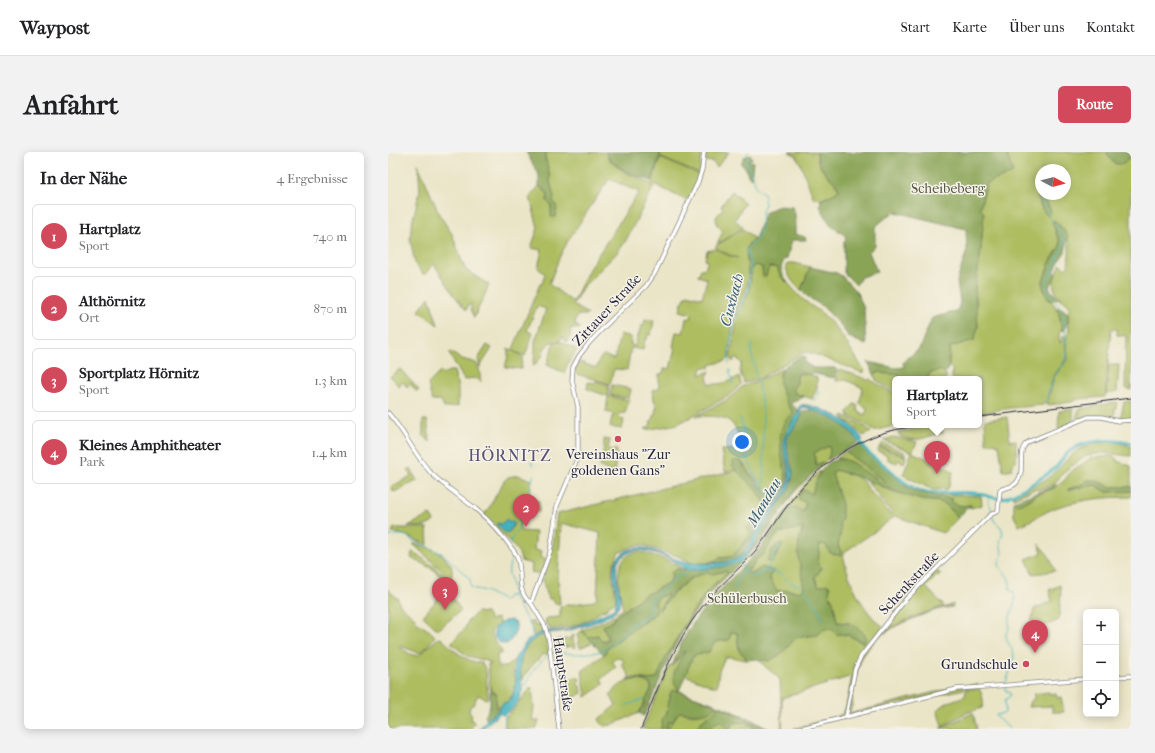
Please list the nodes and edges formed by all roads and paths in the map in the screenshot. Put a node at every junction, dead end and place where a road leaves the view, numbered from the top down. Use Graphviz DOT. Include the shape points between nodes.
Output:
graph roads {
  1 [pos="704,152"];
  2 [pos="388,413"];
  3 [pos="1131,420"];
  4 [pos="531,603"];
  5 [pos="1131,676"];
  6 [pos="1119,677"];
  7 [pos="1083,679"];
  8 [pos="846,717"];
  9 [pos="559,729"];
  10 [pos="798,729"];
  1 -- 4 [label="main road, Zittauer Straße" via="698,182 654,276 589,343 573,367 572,380 578,407 578,457 557,506 550,552"];
  2 -- 4 [label="main road, Hauptstraße" via="400,426 426,467 479,512 514,550 518,560 522,593"];
  3 -- 8 [label="main road, Schenkstraße" via="1085,418 1025,444 1022,449 1019,480 1013,486 1001,490 998,511 906,598 861,656"];
  4 -- 9 [label="main road, Hauptstraße" via="549,640"];
  5 -- 6 [label="main road"];
  7 -- 8 [label="main road" via="957,689"];
  8 -- 10 [label="main road"];
}
